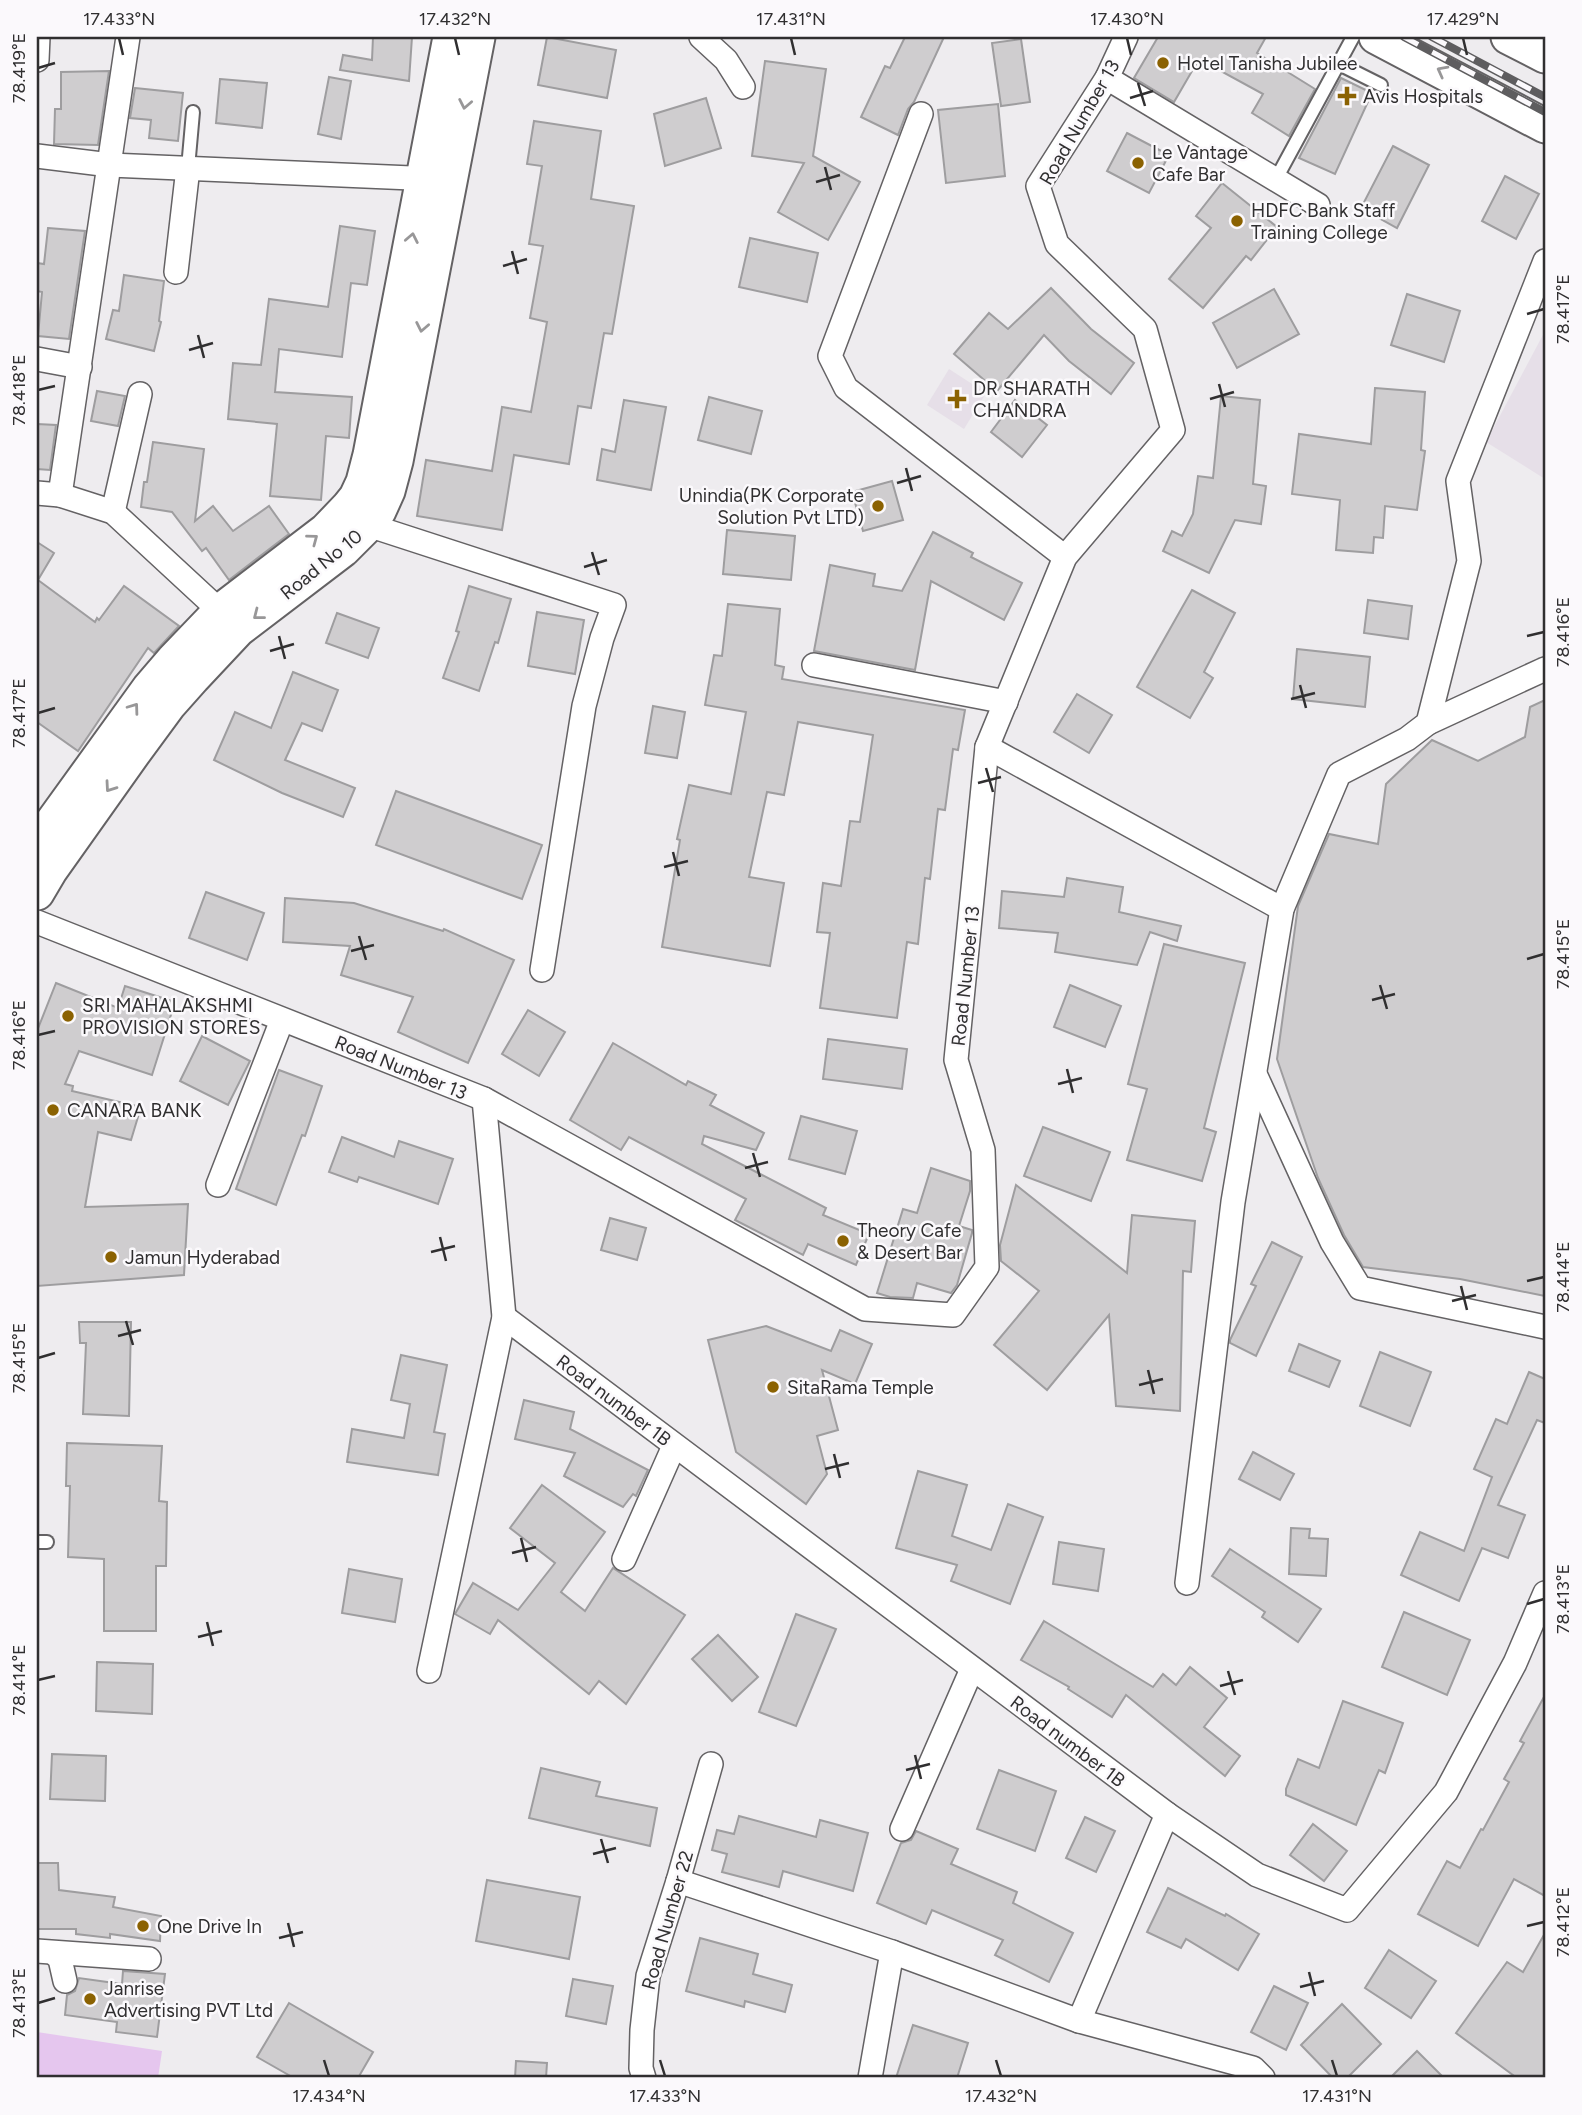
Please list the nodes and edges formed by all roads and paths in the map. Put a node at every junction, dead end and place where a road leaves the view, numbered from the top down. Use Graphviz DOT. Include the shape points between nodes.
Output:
graph roads {
  1 [pos="38,37"];
  2 [pos="128,37"];
  3 [pos="450,37"];
  4 [pos="478,37"];
  5 [pos="701,37"];
  6 [pos="1126,37"];
  7 [pos="1353,37"];
  8 [pos="1376,37"];
  9 [pos="1508,37"];
  10 [pos="1545,56"];
  11 [pos="37,60"];
  12 [pos="1339,64"];
  13 [pos="1107,78"];
  14 [pos="1381,85"];
  15 [pos="743,87"];
  16 [pos="193,112"];
  17 [pos="921,114"];
  18 [pos="1545,126"];
  19 [pos="37,156"];
  20 [pos="110,165"];
  21 [pos="188,168"];
  22 [pos="437,179"];
  23 [pos="1276,179"];
  24 [pos="1318,205"];
  25 [pos="1545,261"];
  26 [pos="176,272"];
  27 [pos="37,359"];
  28 [pos="80,367"];
  29 [pos="140,394"];
  30 [pos="37,493"];
  31 [pos="60,495"];
  32 [pos="113,512"];
  33 [pos="368,525"];
  34 [pos="1065,558"];
  35 [pos="220,611"];
  36 [pos="814,665"];
  37 [pos="1545,669"];
  38 [pos="1006,702"];
  39 [pos="1428,723"];
  40 [pos="987,747"];
  41 [pos="37,843"];
  42 [pos="37,894"];
  43 [pos="1282,909"];
  44 [pos="37,922"];
  45 [pos="542,970"];
  46 [pos="282,1020"];
  47 [pos="1255,1074"];
  48 [pos="484,1099"];
  49 [pos="218,1185"];
  50 [pos="504,1317"];
  51 [pos="1545,1327"];
  52 [pos="674,1446"];
  53 [pos="624,1559"];
  54 [pos="1187,1583"];
  55 [pos="1545,1593"];
  56 [pos="972,1669"];
  57 [pos="429,1671"];
  58 [pos="711,1764"];
  59 [pos="1167,1814"];
  60 [pos="902,1829"];
  61 [pos="678,1881"];
  62 [pos="46,1952"];
  63 [pos="892,1952"];
  64 [pos="149,1959"];
  65 [pos="65,1981"];
  66 [pos="1079,2021"];
  67 [pos="644,2078"];
  68 [pos="870,2078"];
  69 [pos="1263,2078"];
  1 -- 11 [label="street"];
  2 -- 20 [label="street"];
  3 -- 22 [label="main road, Road No 10"];
  4 -- 22 [label="main road, Road No 10, one-way"];
  5 -- 15 [label="street" via="726,60"];
  6 -- 13 [label="street, Road Number 13"];
  7 -- 12 [label="lane"];
  18 -- 8 [label="main road, one-way"];
  9 -- 10 [label="main road"];
  12 -- 14 [label="lane"];
  12 -- 23 [label="lane"];
  13 -- 23 [label="street"];
  13 -- 34 [label="street, Road Number 13" via="1038,186 1057,244 1145,329 1173,430"];
  16 -- 21 [label="lane"];
  17 -- 34 [label="street" via="830,356 846,388"];
  19 -- 20 [label="street"];
  20 -- 21 [label="street"];
  20 -- 28 [label="street"];
  21 -- 22 [label="street"];
  21 -- 26 [label="street"];
  22 -- 33 [label="main road, Road No 10, one-way" via="396,461 388,491"];
  35 -- 22 [label="main road, Road No 10, one-way" via="326,530 356,497"];
  23 -- 24 [label="street"];
  25 -- 39 [label="street" via="1458,481 1469,561"];
  27 -- 28 [label="street"];
  28 -- 31 [label="street"];
  29 -- 32 [label="street"];
  30 -- 31 [label="street"];
  31 -- 32 [label="street"];
  32 -- 35 [label="street"];
  33 -- 42 [label="main road, Road No 10, one-way" via="343,550 238,631 193,678 140,744"];
  33 -- 45 [label="street" via="614,605 584,706"];
  34 -- 38 [label="street, Road Number 13"];
  41 -- 35 [label="main road, Road No 10, one-way" via="149,688"];
  36 -- 38 [label="street"];
  37 -- 39 [label="street"];
  38 -- 40 [label="street, Road Number 13"];
  39 -- 43 [label="street" via="1339,774"];
  40 -- 43 [label="street"];
  40 -- 48 [label="street, Road Number 13" via="956,1060 983,1150 987,1267 953,1315 865,1309"];
  43 -- 47 [label="street"];
  44 -- 46 [label="street, Road Number 13"];
  46 -- 48 [label="street, Road Number 13"];
  46 -- 49 [label="street"];
  47 -- 51 [label="street" via="1332,1242 1360,1288"];
  47 -- 54 [label="street" via="1233,1202"];
  48 -- 50 [label="street"];
  50 -- 52 [label="street, Road number 1B"];
  50 -- 57 [label="street"];
  52 -- 53 [label="street"];
  52 -- 56 [label="street, Road number 1B"];
  55 -- 59 [label="street, Road number 1B" via="1515,1664 1446,1793 1347,1910 1257,1875"];
  56 -- 59 [label="street, Road number 1B"];
  56 -- 60 [label="street"];
  58 -- 61 [label="street, Road Number 22"];
  59 -- 66 [label="street"];
  61 -- 63 [label="street"];
  61 -- 67 [label="street, Road Number 22" via="648,1976 642,2030"];
  62 -- 64 [label="street"];
  62 -- 65 [label="street" via="60,1959"];
  63 -- 66 [label="street"];
  63 -- 68 [label="street"];
  66 -- 69 [label="street" via="1253,2068"];
}
